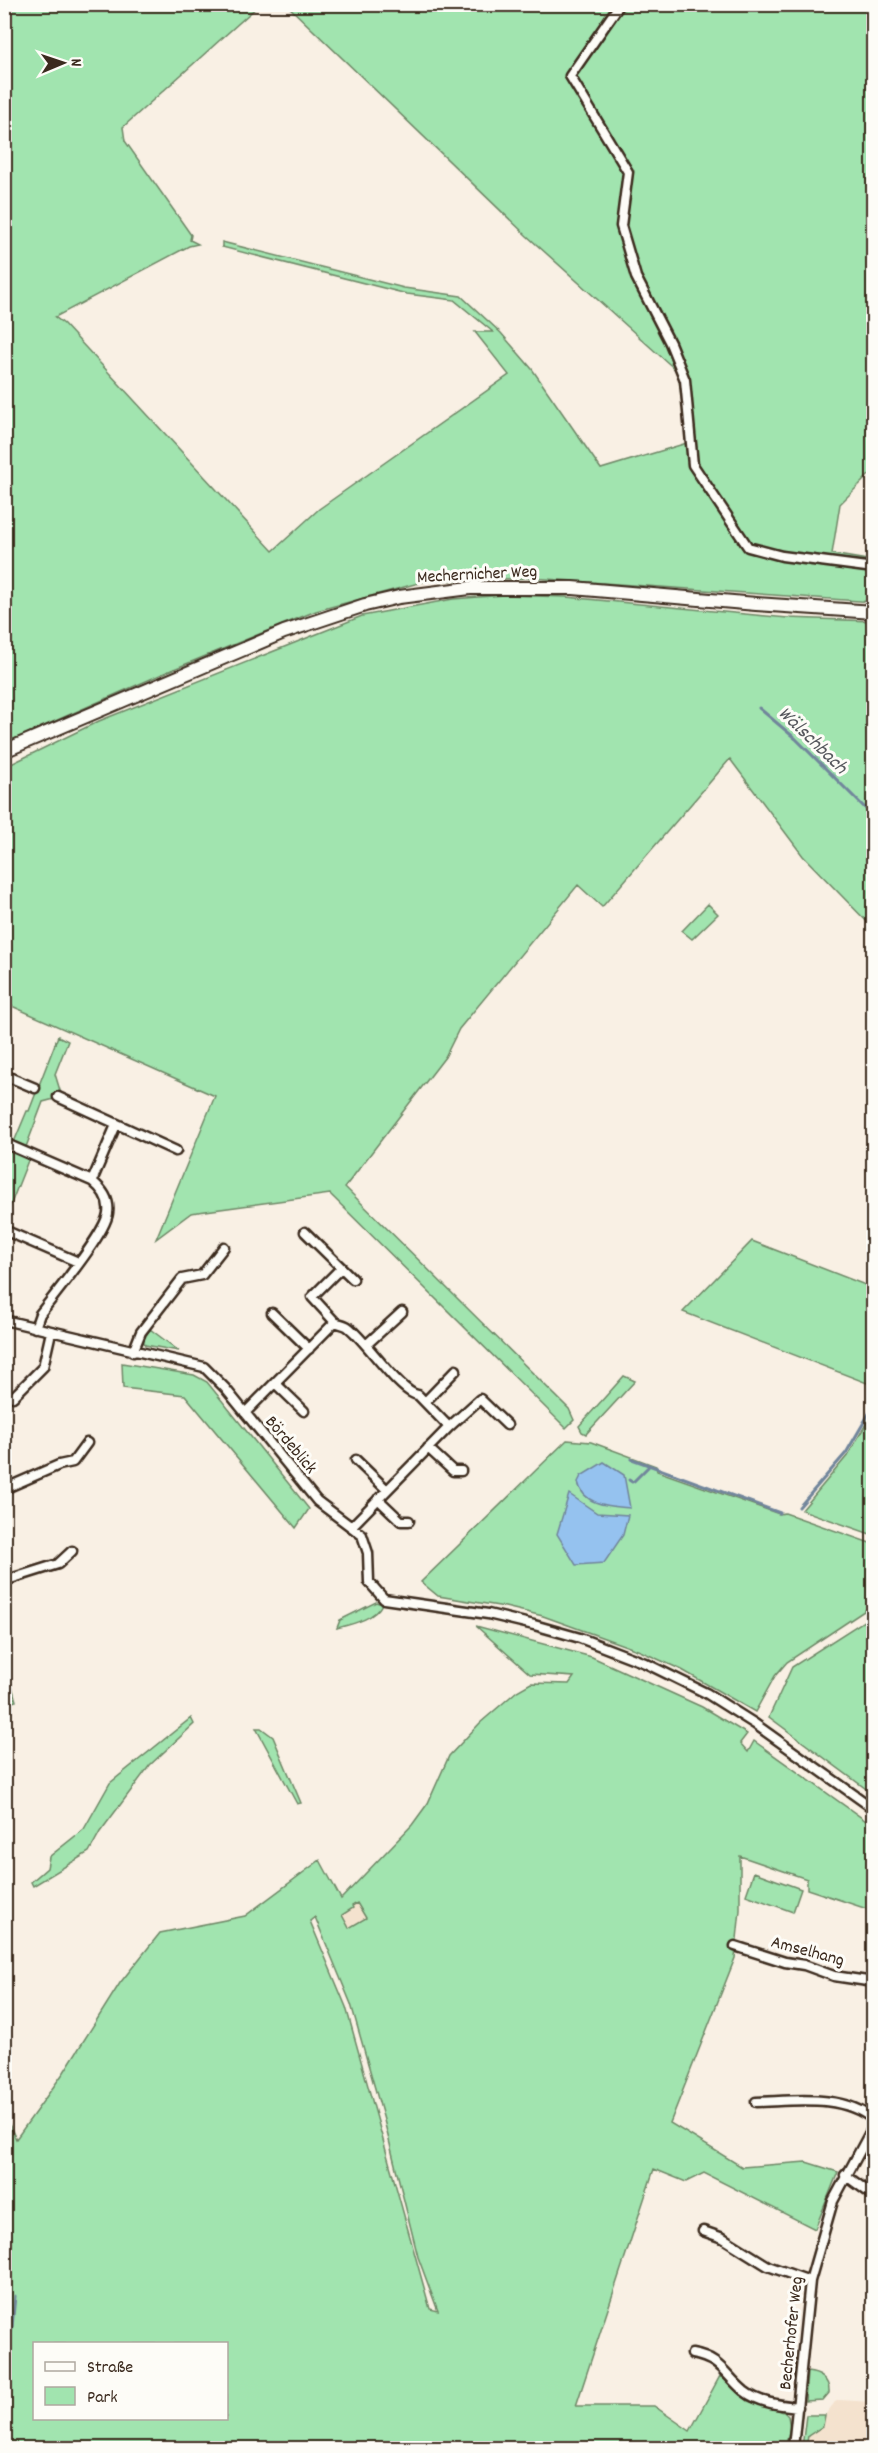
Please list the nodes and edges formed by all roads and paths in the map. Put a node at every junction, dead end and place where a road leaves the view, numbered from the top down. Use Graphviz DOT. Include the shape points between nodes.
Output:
graph roads {
  1 [pos="620,4"];
  2 [pos="873,568"];
  3 [pos="873,612"];
  4 [pos="4,751"];
  5 [pos="4,1075"];
  6 [pos="35,1088"];
  7 [pos="58,1097"];
  8 [pos="116,1125"];
  9 [pos="4,1143"];
  10 [pos="176,1151"];
  11 [pos="92,1181"];
  12 [pos="4,1230"];
  13 [pos="305,1232"];
  14 [pos="224,1246"];
  15 [pos="78,1262"];
  16 [pos="341,1268"];
  17 [pos="353,1279"];
  18 [pos="402,1312"];
  19 [pos="272,1313"];
  20 [pos="4,1320"];
  21 [pos="335,1322"];
  22 [pos="35,1328"];
  23 [pos="51,1332"];
  24 [pos="366,1345"];
  25 [pos="309,1349"];
  26 [pos="132,1352"];
  27 [pos="456,1370"];
  28 [pos="275,1383"];
  29 [pos="13,1397"];
  30 [pos="425,1402"];
  31 [pos="304,1411"];
  32 [pos="245,1413"];
  33 [pos="507,1425"];
  34 [pos="449,1427"];
  35 [pos="87,1443"];
  36 [pos="428,1448"];
  37 [pos="356,1460"];
  38 [pos="461,1471"];
  39 [pos="4,1488"];
  40 [pos="387,1490"];
  41 [pos="378,1499"];
  42 [pos="409,1521"];
  43 [pos="352,1526"];
  44 [pos="72,1551"];
  45 [pos="4,1581"];
  46 [pos="873,1809"];
  47 [pos="735,1946"];
  48 [pos="873,1982"];
  49 [pos="756,2102"];
  50 [pos="873,2120"];
  51 [pos="873,2125"];
  52 [pos="845,2175"];
  53 [pos="873,2196"];
  54 [pos="703,2231"];
  55 [pos="810,2281"];
  56 [pos="692,2354"];
  57 [pos="798,2407"];
  58 [pos="793,2448"];
  1 -- 2 [label="street" via="570,76 628,172 621,226 636,277 685,380 693,465 748,547 782,556"];
  3 -- 4 [label="street, Mechernicher Weg" via="573,588 482,587 399,597 284,633"];
  5 -- 6 [label="street"];
  7 -- 8 [label="street"];
  8 -- 10 [label="street"];
  8 -- 11 [label="street"];
  9 -- 11 [label="street"];
  11 -- 15 [label="street" via="101,1189 109,1211 100,1234"];
  12 -- 15 [label="street"];
  13 -- 16 [label="street"];
  14 -- 26 [label="street" via="202,1275 182,1279 141,1332"];
  15 -- 22 [label="street" via="40,1314"];
  16 -- 17 [label="street"];
  16 -- 21 [label="street" via="312,1297"];
  18 -- 24 [label="street"];
  19 -- 25 [label="street"];
  20 -- 22 [label="street, Bördeblick"];
  21 -- 24 [label="street" via="346,1325"];
  21 -- 25 [label="street"];
  22 -- 23 [label="street, Bördeblick"];
  23 -- 26 [label="street, Bördeblick"];
  23 -- 29 [label="street" via="43,1367"];
  24 -- 30 [label="street" via="413,1395"];
  25 -- 28 [label="street"];
  26 -- 32 [label="street, Bördeblick" via="204,1367"];
  27 -- 30 [label="street"];
  28 -- 31 [label="street"];
  28 -- 32 [label="street"];
  30 -- 34 [label="street"];
  32 -- 43 [label="street, Bördeblick" via="317,1501"];
  33 -- 34 [label="street" via="480,1399"];
  34 -- 36 [label="street"];
  35 -- 39 [label="street" via="73,1462"];
  36 -- 38 [label="street" via="453,1470"];
  36 -- 40 [label="street"];
  37 -- 40 [label="street"];
  40 -- 41 [label="street"];
  41 -- 42 [label="street" via="401,1521"];
  41 -- 43 [label="street"];
  43 -- 46 [label="street, Bördeblick" via="362,1535 368,1553 369,1582 387,1600 488,1614 534,1625 645,1663 755,1724"];
  44 -- 45 [label="street" via="58,1564"];
  47 -- 48 [label="street, Amselhang" via="834,1976"];
  49 -- 50 [label="street" via="845,2104"];
  51 -- 52 [label="street, Becherhofer Weg"];
  52 -- 53 [label="street"];
  52 -- 55 [label="street, Becherhofer Weg" via="833,2201"];
  54 -- 55 [label="street" via="723,2238 768,2266"];
  55 -- 57 [label="street, Becherhofer Weg"];
  56 -- 57 [label="street" via="708,2357 745,2392 763,2402"];
  57 -- 58 [label="street, Becherhofer Weg"];
}
